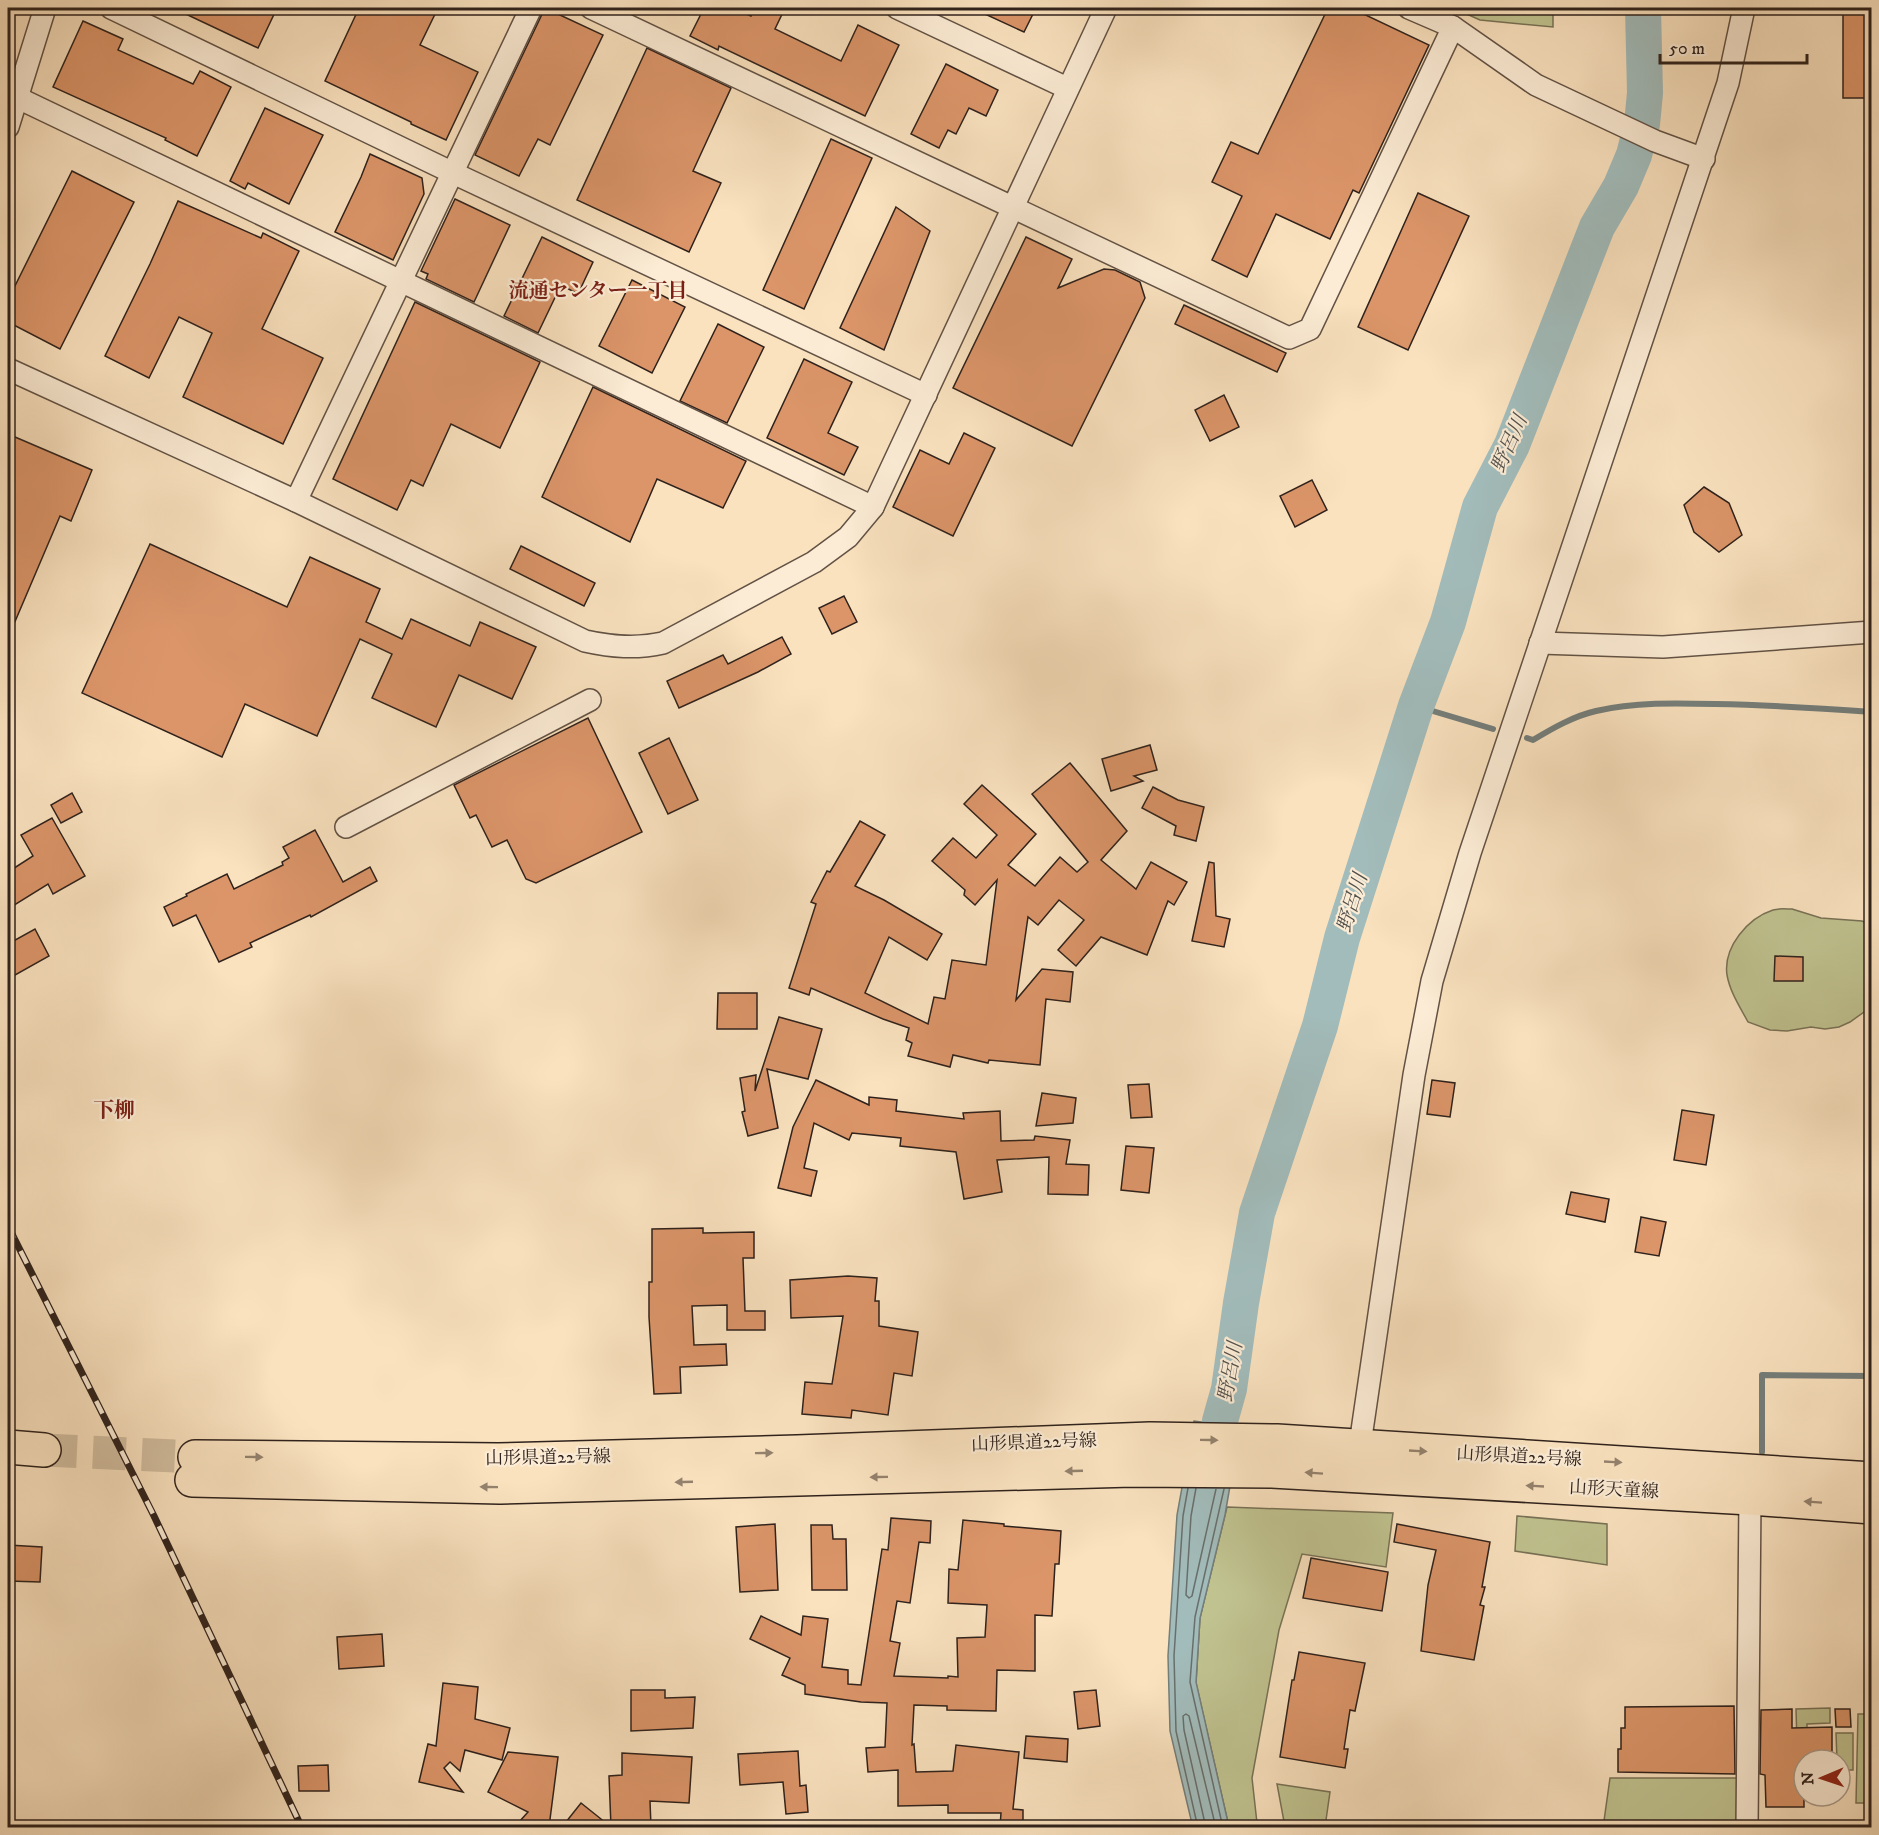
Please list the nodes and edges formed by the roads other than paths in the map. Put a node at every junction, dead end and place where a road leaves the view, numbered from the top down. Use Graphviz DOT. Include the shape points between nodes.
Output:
graph roads {
  1 [pos="45,8"];
  2 [pos="111,8"];
  3 [pos="531,8"];
  4 [pos="591,8"];
  5 [pos="897,8"];
  6 [pos="1106,8"];
  7 [pos="1409,8"];
  8 [pos="1744,8"];
  9 [pos="1453,27"];
  10 [pos="1067,88"];
  11 [pos="16,97"];
  12 [pos="8,127"];
  13 [pos="1704,159"];
  14 [pos="451,172"];
  15 [pos="1013,209"];
  16 [pos="403,280"];
  17 [pos="8,369"];
  18 [pos="926,395"];
  19 [pos="296,501"];
  20 [pos="873,507"];
  21 [pos="1872,632"];
  22 [pos="1540,643"];
  23 [pos="590,699"];
  24 [pos="346,827"];
  25 [pos="8,1447"];
  26 [pos="1358,1462"];
  27 [pos="194,1468"];
  28 [pos="8,1470"];
  29 [pos="1872,1479"];
  30 [pos="1750,1498"];
  31 [pos="1872,1507"];
  32 [pos="1747,1827"];
  1 -- 11 [label="street"];
  2 -- 14 [label="street"];
  3 -- 14 [label="street"];
  4 -- 15 [label="street"];
  5 -- 10 [label="street"];
  6 -- 10 [label="street"];
  7 -- 9 [label="street"];
  8 -- 13 [label="street" via="1728,84"];
  9 -- 13 [label="street" via="1536,85 1655,141"];
  9 -- 15 [label="street" via="1310,329 1289,338"];
  10 -- 15 [label="street"];
  11 -- 12 [label="street"];
  11 -- 16 [label="street"];
  13 -- 22 [label="street"];
  14 -- 16 [label="street"];
  14 -- 18 [label="street"];
  15 -- 18 [label="street"];
  16 -- 19 [label="street"];
  16 -- 20 [label="street"];
  17 -- 19 [label="street"];
  18 -- 20 [label="street"];
  19 -- 20 [label="street" via="585,641 643,648 663,643 814,562 848,537"];
  21 -- 22 [label="street" via="1663,647"];
  22 -- 26 [label="street" via="1432,981 1402,1148"];
  23 -- 24 [label="street"];
  25 -- 28 [label="main road" via="43,1461"];
  26 -- 27 [label="main road, 山形県道22号線" via="1274,1456 797,1452"];
  26 -- 29 [label="main road, 山形県道22号線, one-way" via="1747,1470"];
  30 -- 26 [label="main road, 山形天童線, one-way"];
  31 -- 30 [label="main road, 山形天童線, one-way"];
  30 -- 32 [label="street"];
}
